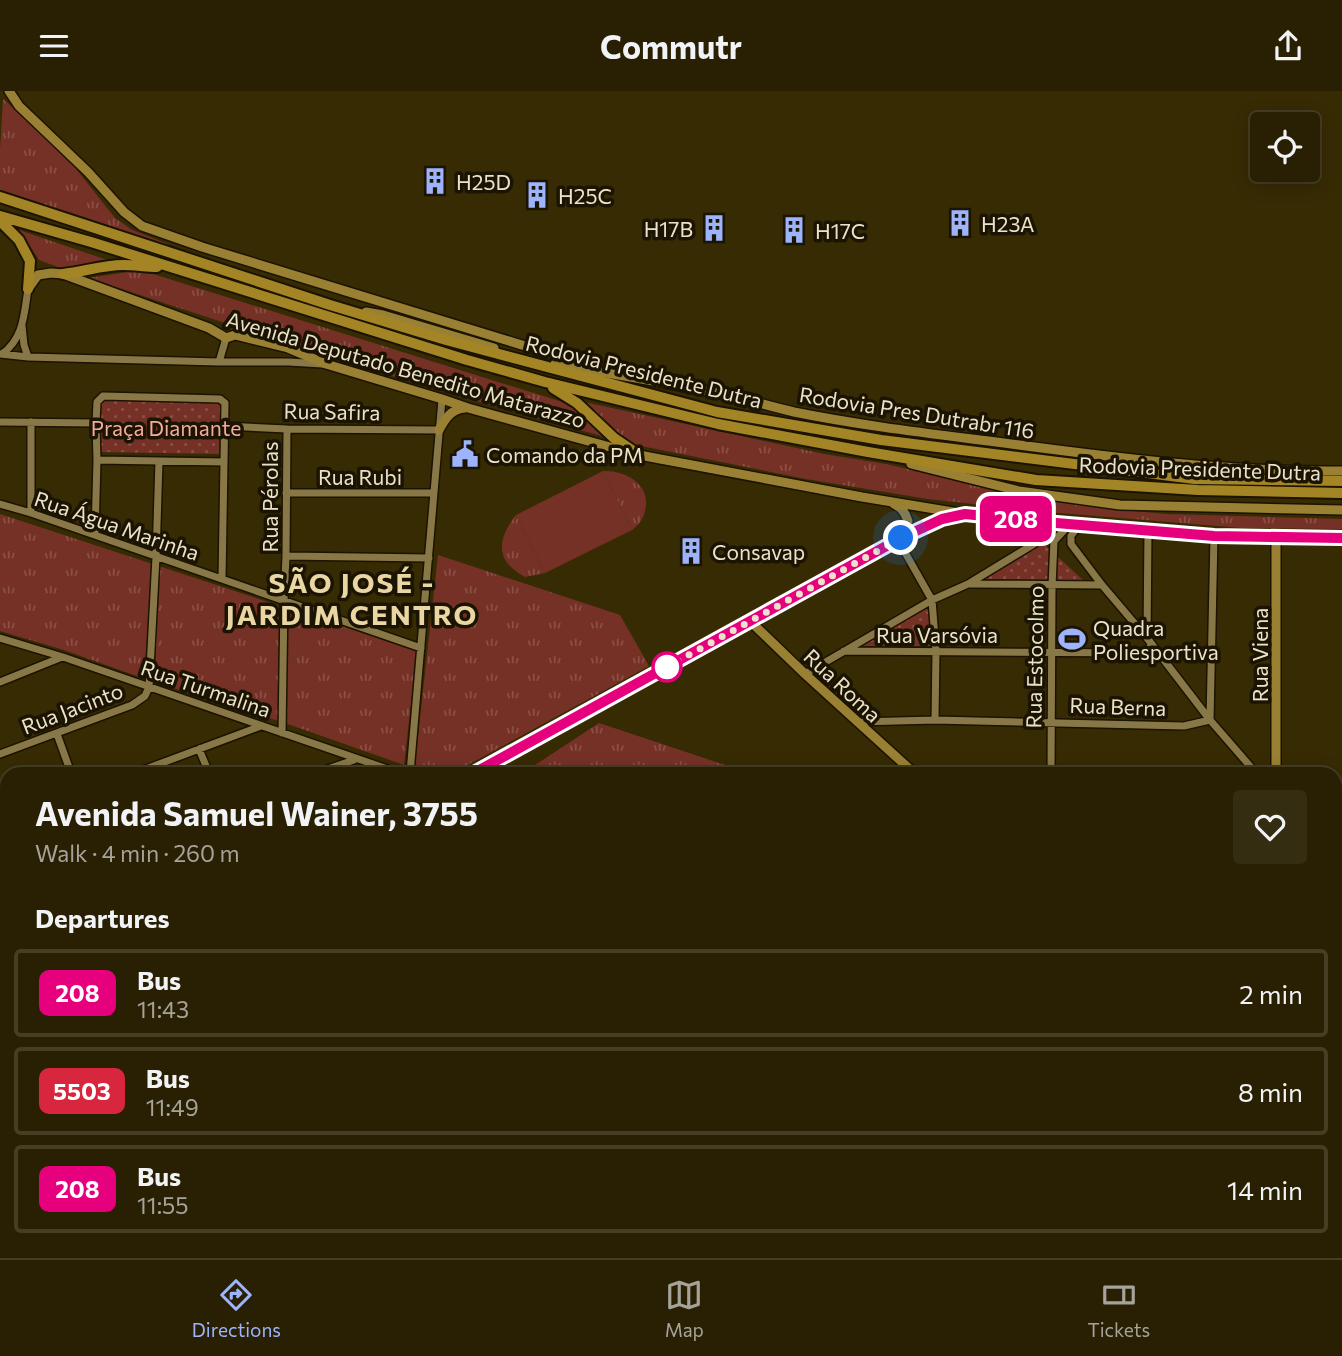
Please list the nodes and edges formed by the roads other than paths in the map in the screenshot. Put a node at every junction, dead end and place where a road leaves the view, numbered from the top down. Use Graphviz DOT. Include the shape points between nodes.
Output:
graph roads {
  1 [pos="9,91"];
  2 [pos="0,197"];
  3 [pos="0,219"];
  4 [pos="168,267"];
  5 [pos="57,273"];
  6 [pos="28,289"];
  7 [pos="330,305"];
  8 [pos="22,326"];
  9 [pos="226,338"];
  10 [pos="288,348"];
  11 [pos="1,354"];
  12 [pos="28,357"];
  13 [pos="219,362"];
  14 [pos="289,362"];
  15 [pos="326,364"];
  16 [pos="630,379"];
  17 [pos="545,382"];
  18 [pos="442,399"];
  19 [pos="468,408"];
  20 [pos="0,422"];
  21 [pos="31,422"];
  22 [pos="96,423"];
  23 [pos="225,426"];
  24 [pos="287,429"];
  25 [pos="439,431"];
  26 [pos="868,452"];
  27 [pos="639,455"];
  28 [pos="97,460"];
  29 [pos="159,461"];
  30 [pos="223,462"];
  31 [pos="1342,471"];
  32 [pos="1342,481"];
  33 [pos="286,493"];
  34 [pos="434,493"];
  35 [pos="1342,493"];
  36 [pos="889,501"];
  37 [pos="0,504"];
  38 [pos="1342,510"];
  39 [pos="31,513"];
  40 [pos="965,514"];
  41 [pos="1044,522"];
  42 [pos="1074,524"];
  43 [pos="1148,530"];
  44 [pos="95,535"];
  45 [pos="1214,536"];
  46 [pos="1276,537"];
  47 [pos="1342,538"];
  48 [pos="900,539"];
  49 [pos="1054,541"];
  50 [pos="1034,544"];
  51 [pos="156,557"];
  52 [pos="286,557"];
  53 [pos="429,558"];
  54 [pos="222,579"];
  55 [pos="968,584"];
  56 [pos="1102,585"];
  57 [pos="1052,586"];
  58 [pos="932,600"];
  59 [pos="284,601"];
  60 [pos="750,621"];
  61 [pos="0,638"];
  62 [pos="1149,641"];
  63 [pos="421,648"];
  64 [pos="844,651"];
  65 [pos="936,651"];
  66 [pos="1051,653"];
  67 [pos="63,657"];
  68 [pos="805,674"];
  69 [pos="0,682"];
  70 [pos="149,687"];
  71 [pos="935,720"];
  72 [pos="1209,720"];
  73 [pos="858,722"];
  74 [pos="1051,722"];
  75 [pos="261,726"];
  76 [pos="282,733"];
  77 [pos="57,734"];
  78 [pos="199,749"];
  79 [pos="0,754"];
  80 [pos="355,759"];
  81 [pos="69,767"];
  82 [pos="151,767"];
  83 [pos="206,767"];
  84 [pos="333,767"];
  85 [pos="380,767"];
  86 [pos="411,767"];
  87 [pos="485,767"];
  88 [pos="907,767"];
  89 [pos="1051,767"];
  90 [pos="1251,767"];
  91 [pos="1276,767"];
  1 -- 16 [label="main road" via="142,226"];
  2 -- 7 [label="highway, Rodovia Presidente Dutra"];
  3 -- 4 [label="highway, Rodovia Presidente Dutra"];
  3 -- 6 [label="highway" via="30,261"];
  4 -- 5 [label="highway" via="114,266"];
  4 -- 17 [label="highway, Rodovia Presidente Dutra"];
  5 -- 6 [label="main road" via="38,275"];
  5 -- 9 [label="main road, Avenida Deputado Benedito Matarazzo"];
  6 -- 8 [label="street"];
  7 -- 16 [label="main road, Rodovia Pres Dutrabr 116" via="383,315 542,362"];
  7 -- 32 [label="highway, Rodovia Presidente Dutra" via="717,412 881,440 1195,479"];
  8 -- 11 [label="street" via="16,341"];
  8 -- 12 [label="street"];
  9 -- 10 [label="main road, Avenida Deputado Benedito Matarazzo" via="235,335"];
  9 -- 13 [label="street"];
  10 -- 14 [label="main road"];
  10 -- 15 [label="main road, Avenida Deputado Benedito Matarazzo"];
  11 -- 12 [label="street"];
  12 -- 13 [label="street"];
  13 -- 14 [label="street"];
  14 -- 15 [label="street"];
  15 -- 18 [label="main road, Avenida Deputado Benedito Matarazzo"];
  16 -- 31 [label="main road, Rodovia Pres Dutrabr 116" via="718,393 794,412 1088,454 1199,466"];
  17 -- 26 [label="highway, Rodovia Presidente Dutra" via="718,424"];
  17 -- 27 [label="highway"];
  18 -- 19 [label="main road, Avenida Deputado Benedito Matarazzo"];
  18 -- 25 [label="street"];
  19 -- 25 [label="main road" via="451,413"];
  19 -- 27 [label="main road, Avenida Deputado Benedito Matarazzo"];
  20 -- 21 [label="street"];
  21 -- 22 [label="street"];
  21 -- 39 [label="street"];
  22 -- 23 [label="street" via="97,402 103,397 220,399 225,403"];
  22 -- 28 [label="street"];
  23 -- 24 [label="street, Rua Safira"];
  23 -- 30 [label="street"];
  24 -- 25 [label="street, Rua Safira"];
  24 -- 33 [label="street, Rua Pérolas"];
  25 -- 34 [label="street"];
  26 -- 35 [label="highway, Rodovia Presidente Dutra" via="1036,480"];
  26 -- 38 [label="main road" via="1019,491 1121,505"];
  27 -- 36 [label="main road, Avenida Deputado Benedito Matarazzo"];
  28 -- 29 [label="street"];
  28 -- 44 [label="street"];
  29 -- 30 [label="street"];
  29 -- 51 [label="street"];
  30 -- 54 [label="street"];
  33 -- 34 [label="street, Rua Rubi"];
  33 -- 52 [label="street, Rua Pérolas"];
  34 -- 53 [label="street"];
  36 -- 40 [label="main road, Avenida Deputado Benedito Matarazzo"];
  36 -- 48 [label="main road" via="900,507 908,521"];
  37 -- 39 [label="street, Rua Água Marinha"];
  39 -- 44 [label="street, Rua Água Marinha"];
  40 -- 41 [label="main road, Avenida Deputado Benedito Matarazzo"];
  40 -- 48 [label="main road" via="942,519"];
  41 -- 42 [label="main road, Avenida Deputado Benedito Matarazzo"];
  41 -- 49 [label="street"];
  42 -- 43 [label="main road, Avenida Deputado Benedito Matarazzo"];
  42 -- 49 [label="street"];
  42 -- 56 [label="street" via="1070,544"];
  43 -- 45 [label="main road, Avenida Deputado Benedito Matarazzo"];
  43 -- 62 [label="street"];
  44 -- 51 [label="street, Rua Água Marinha"];
  45 -- 46 [label="main road, Avenida Deputado Benedito Matarazzo"];
  45 -- 72 [label="street"];
  46 -- 47 [label="main road, Avenida Deputado Benedito Matarazzo"];
  46 -- 91 [label="main road, Rua Viena"];
  48 -- 58 [label="street"];
  48 -- 60 [label="main road"];
  49 -- 57 [label="street, Rua Estocolmo"];
  50 -- 55 [label="street"];
  51 -- 54 [label="street, Rua Água Marinha"];
  51 -- 70 [label="street"];
  52 -- 53 [label="street"];
  52 -- 59 [label="street, Rua Pérolas"];
  53 -- 63 [label="street"];
  54 -- 59 [label="street, Rua Água Marinha"];
  55 -- 57 [label="street"];
  55 -- 58 [label="street"];
  56 -- 57 [label="street"];
  56 -- 62 [label="street"];
  57 -- 66 [label="street, Rua Estocolmo"];
  58 -- 64 [label="street"];
  58 -- 65 [label="street"];
  59 -- 63 [label="street, Rua Água Marinha"];
  59 -- 76 [label="street, Rua Pérolas"];
  60 -- 68 [label="main road, Rua Roma"];
  60 -- 87 [label="main road"];
  61 -- 67 [label="street, Rua Turmalina"];
  62 -- 66 [label="street, Rua Varsóvia" via="1149,650 1142,653"];
  62 -- 72 [label="street"];
  63 -- 86 [label="street"];
  64 -- 65 [label="street, Rua Varsóvia"];
  64 -- 68 [label="street"];
  65 -- 66 [label="street, Rua Varsóvia"];
  65 -- 71 [label="street"];
  66 -- 74 [label="street, Rua Estocolmo"];
  67 -- 69 [label="street"];
  67 -- 70 [label="street, Rua Turmalina"];
  68 -- 73 [label="main road, Rua Roma"];
  70 -- 75 [label="street, Rua Turmalina"];
  70 -- 77 [label="street, Rua Jacinto" via="132,705"];
  71 -- 73 [label="street, Rua Berna"];
  71 -- 74 [label="street, Rua Berna"];
  72 -- 74 [label="street, Rua Berna" via="1184,726"];
  72 -- 90 [label="street"];
  73 -- 88 [label="main road, Rua Roma"];
  74 -- 89 [label="street, Rua Estocolmo"];
  75 -- 76 [label="street, Rua Turmalina"];
  75 -- 78 [label="street"];
  76 -- 80 [label="street, Rua Turmalina"];
  77 -- 79 [label="street, Rua Jacinto"];
  77 -- 81 [label="street"];
  78 -- 82 [label="street"];
  78 -- 83 [label="street"];
  80 -- 84 [label="street"];
  80 -- 85 [label="street, Rua Turmalina"];
}
